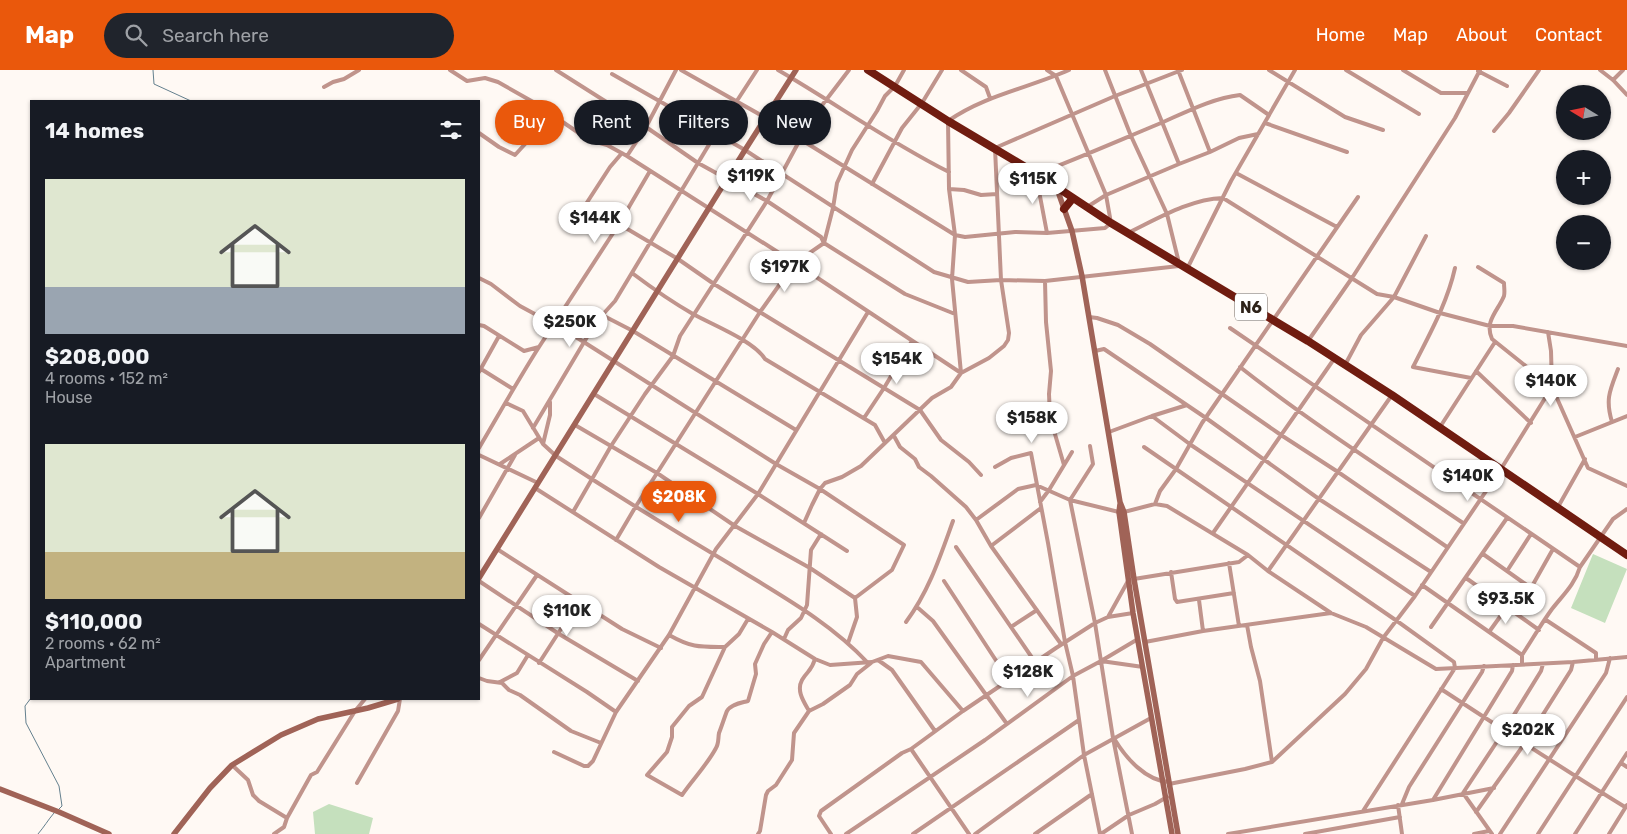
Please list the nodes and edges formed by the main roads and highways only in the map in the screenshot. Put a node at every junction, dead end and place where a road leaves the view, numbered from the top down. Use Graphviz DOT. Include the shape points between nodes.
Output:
graph roads {
  1 [pos="868,70"];
  2 [pos="1073,198"];
  3 [pos="1064,209"];
  4 [pos="1627,555"];
  1 -- 2 [label="highway, N6"];
  2 -- 3 [label="highway"];
  2 -- 4 [label="highway, N6" via="1392,395"];
}
